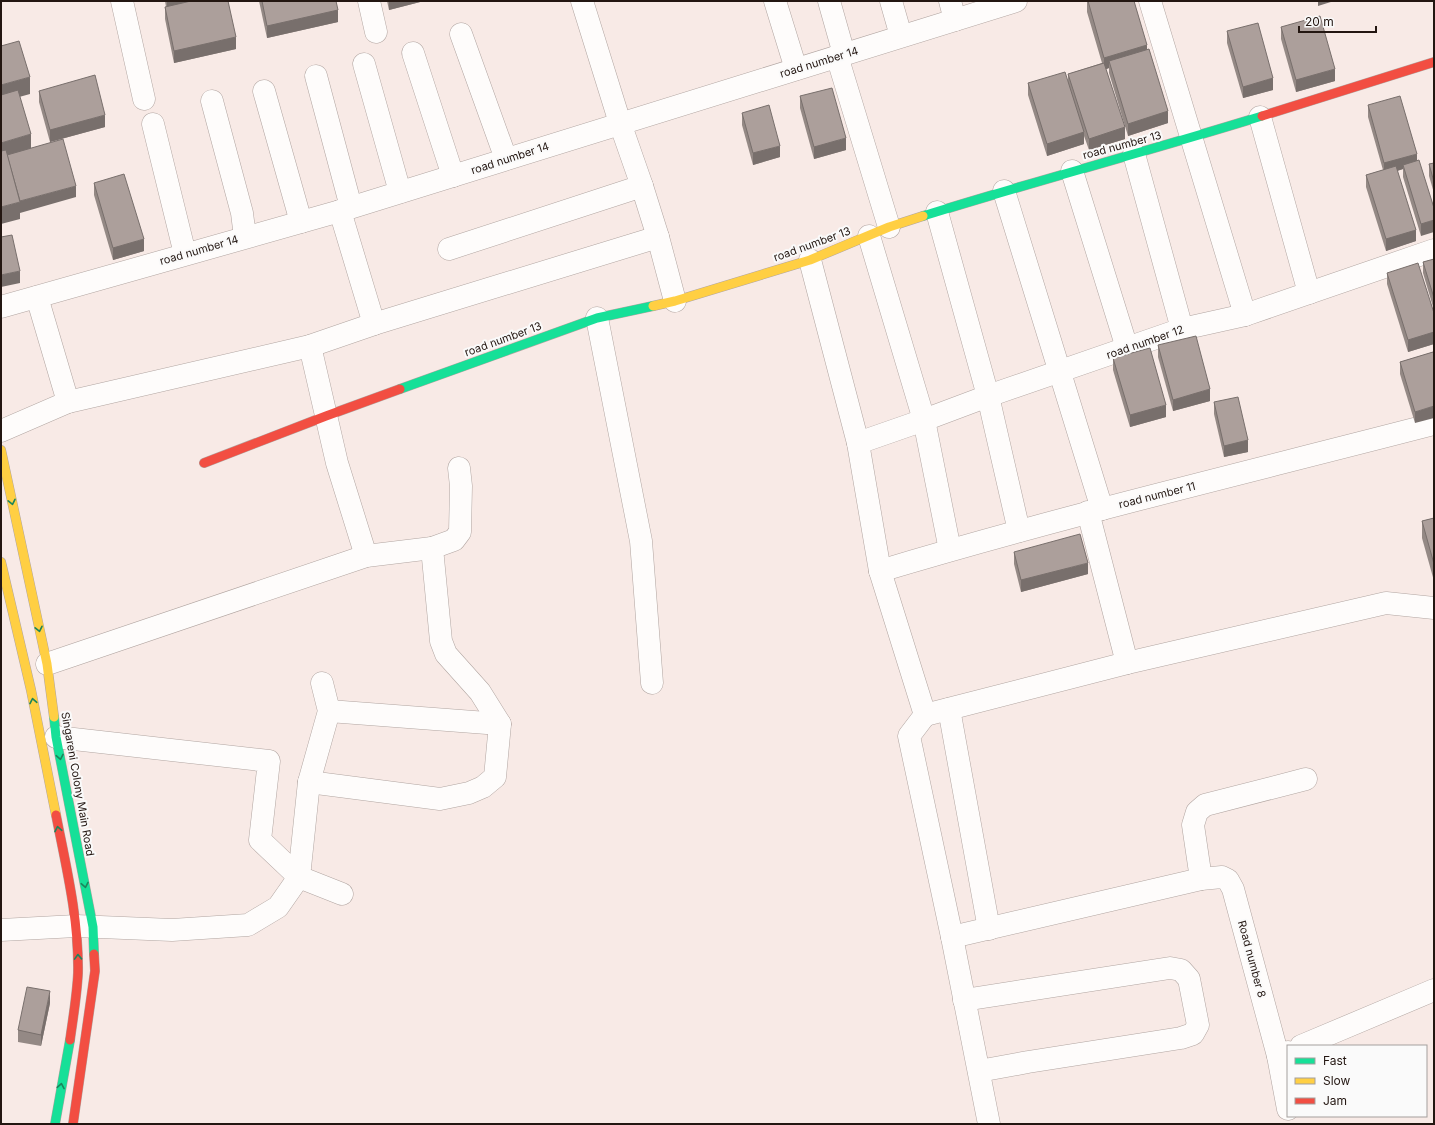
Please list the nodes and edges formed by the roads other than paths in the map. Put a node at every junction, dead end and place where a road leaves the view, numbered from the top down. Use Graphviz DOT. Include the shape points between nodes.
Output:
graph roads {
  1 [pos="122,1"];
  2 [pos="368,1"];
  3 [pos="582,1"];
  4 [pos="775,1"];
  5 [pos="829,1"];
  6 [pos="891,1"];
  7 [pos="1013,1"];
  8 [pos="1150,1"];
  9 [pos="953,11"];
  10 [pos="376,32"];
  11 [pos="461,34"];
  12 [pos="901,36"];
  13 [pos="413,53"];
  14 [pos="841,55"];
  15 [pos="1434,62"];
  16 [pos="364,64"];
  17 [pos="796,69"];
  18 [pos="316,76"];
  19 [pos="264,91"];
  20 [pos="144,99"];
  21 [pos="212,102"];
  22 [pos="1260,117"];
  23 [pos="620,123"];
  24 [pos="153,124"];
  25 [pos="1192,138"];
  26 [pos="1134,154"];
  27 [pos="506,159"];
  28 [pos="1072,171"];
  29 [pos="453,176"];
  30 [pos="642,186"];
  31 [pos="1004,191"];
  32 [pos="400,192"];
  33 [pos="346,209"];
  34 [pos="937,212"];
  35 [pos="301,222"];
  36 [pos="889,227"];
  37 [pos="869,236"];
  38 [pos="245,237"];
  39 [pos="658,237"];
  40 [pos="449,249"];
  41 [pos="1434,250"];
  42 [pos="185,254"];
  43 [pos="810,260"];
  44 [pos="1308,293"];
  45 [pos="36,297"];
  46 [pos="674,301"];
  47 [pos="1,307"];
  48 [pos="1245,315"];
  49 [pos="597,318"];
  50 [pos="374,324"];
  51 [pos="1182,329"];
  52 [pos="310,346"];
  53 [pos="1127,348"];
  54 [pos="1060,371"];
  55 [pos="988,396"];
  56 [pos="68,402"];
  57 [pos="326,416"];
  58 [pos="924,420"];
  59 [pos="1434,424"];
  60 [pos="1,430"];
  61 [pos="858,442"];
  62 [pos="1,450"];
  63 [pos="204,463"];
  64 [pos="3,467"];
  65 [pos="459,468"];
  66 [pos="1095,511"];
  67 [pos="1019,531"];
  68 [pos="432,548"];
  69 [pos="950,550"];
  70 [pos="366,556"];
  71 [pos="1,562"];
  72 [pos="880,571"];
  73 [pos="15,573"];
  74 [pos="1433,609"];
  75 [pos="1127,663"];
  76 [pos="46,664"];
  77 [pos="322,683"];
  78 [pos="652,683"];
  79 [pos="949,709"];
  80 [pos="329,711"];
  81 [pos="925,714"];
  82 [pos="500,724"];
  83 [pos="56,737"];
  84 [pos="1306,779"];
  85 [pos="309,782"];
  86 [pos="298,877"];
  87 [pos="1201,879"];
  88 [pos="342,894"];
  89 [pos="85,927"];
  90 [pos="989,929"];
  91 [pos="1,930"];
  92 [pos="952,937"];
  93 [pos="1434,990"];
  94 [pos="964,1000"];
  95 [pos="1303,1045"];
  96 [pos="1283,1054"];
  97 [pos="979,1071"];
  98 [pos="1287,1098"];
  99 [pos="55,1124"];
  100 [pos="73,1124"];
  101 [pos="989,1124"];
  1 -- 20 [label="street"];
  2 -- 10 [label="street"];
  3 -- 23 [label="street"];
  4 -- 17 [label="street"];
  5 -- 14 [label="street"];
  6 -- 12 [label="street"];
  7 -- 9 [label="street, road number 14"];
  8 -- 25 [label="street"];
  9 -- 12 [label="street, road number 14"];
  11 -- 27 [label="street"];
  12 -- 14 [label="street, road number 14"];
  13 -- 29 [label="street"];
  14 -- 17 [label="street, road number 14"];
  14 -- 36 [label="street"];
  15 -- 22 [label="street, road number 13"];
  16 -- 32 [label="street"];
  17 -- 23 [label="street, road number 14"];
  18 -- 33 [label="street"];
  19 -- 35 [label="street"];
  21 -- 38 [label="street" via="242,213"];
  22 -- 25 [label="street, road number 13"];
  22 -- 44 [label="street"];
  23 -- 27 [label="street, road number 14"];
  23 -- 30 [label="street"];
  24 -- 42 [label="street"];
  25 -- 26 [label="street, road number 13"];
  25 -- 48 [label="street"];
  26 -- 28 [label="street, road number 13"];
  26 -- 51 [label="street"];
  27 -- 29 [label="street, road number 14"];
  28 -- 31 [label="street, road number 13"];
  28 -- 53 [label="street"];
  29 -- 32 [label="street, road number 14"];
  30 -- 39 [label="street"];
  30 -- 40 [label="street"];
  31 -- 34 [label="street, road number 13"];
  31 -- 54 [label="street"];
  32 -- 33 [label="street, road number 14"];
  33 -- 35 [label="street, road number 14"];
  33 -- 50 [label="street"];
  34 -- 36 [label="street, road number 13"];
  34 -- 55 [label="street"];
  35 -- 38 [label="street, road number 14"];
  36 -- 37 [label="street, road number 13"];
  37 -- 43 [label="street, road number 13"];
  37 -- 58 [label="street"];
  38 -- 42 [label="street, road number 14"];
  39 -- 46 [label="street"];
  39 -- 50 [label="street"];
  41 -- 44 [label="street, road number 12"];
  42 -- 45 [label="street, road number 14"];
  43 -- 46 [label="street, road number 13"];
  43 -- 61 [label="street"];
  44 -- 48 [label="street, road number 12"];
  45 -- 47 [label="street, road number 14"];
  45 -- 56 [label="street"];
  46 -- 49 [label="street, road number 13"];
  48 -- 51 [label="street, road number 12"];
  49 -- 57 [label="street, road number 13"];
  49 -- 78 [label="street" via="641,541"];
  50 -- 52 [label="street"];
  51 -- 53 [label="street, road number 12"];
  52 -- 56 [label="street"];
  52 -- 57 [label="street"];
  53 -- 54 [label="street, road number 12"];
  54 -- 55 [label="street, road number 12"];
  54 -- 66 [label="street"];
  55 -- 58 [label="street, road number 12"];
  55 -- 67 [label="street"];
  56 -- 60 [label="street"];
  57 -- 63 [label="street, road number 13"];
  57 -- 70 [label="street" via="337,463"];
  58 -- 61 [label="street, road number 12"];
  58 -- 69 [label="street"];
  59 -- 66 [label="street, road number 11"];
  61 -- 72 [label="street"];
  62 -- 64 [label="street, Singareni Colony Main Road"];
  64 -- 73 [label="street, Singareni Colony Main Road, one-way"];
  65 -- 68 [label="street" via="462,486 460,532 454,540"];
  66 -- 67 [label="street, road number 11"];
  66 -- 75 [label="street"];
  67 -- 69 [label="street, road number 11"];
  68 -- 70 [label="street"];
  68 -- 82 [label="street" via="441,640 446,654 480,692"];
  69 -- 72 [label="street, road number 11"];
  70 -- 76 [label="street"];
  71 -- 73 [label="street, Singareni Colony Main Road"];
  72 -- 81 [label="street"];
  73 -- 76 [label="street, Singareni Colony Main Road, one-way"];
  89 -- 73 [label="street, Singareni Colony Main Road, one-way" via="70,885 31,690"];
  74 -- 75 [label="street" via="1386,603"];
  75 -- 79 [label="street"];
  76 -- 83 [label="street, Singareni Colony Main Road"];
  77 -- 80 [label="street"];
  79 -- 81 [label="street"];
  79 -- 90 [label="street"];
  80 -- 82 [label="street"];
  80 -- 85 [label="street"];
  81 -- 92 [label="street" via="909,736"];
  82 -- 85 [label="street" via="495,777 483,787 469,793 440,799"];
  83 -- 86 [label="street" via="269,761 260,840"];
  83 -- 89 [label="street, Singareni Colony Main Road, one-way"];
  84 -- 87 [label="street" via="1205,805 1197,812 1193,826"];
  85 -- 86 [label="street"];
  86 -- 88 [label="street"];
  86 -- 89 [label="street" via="278,907 248,924 172,930"];
  87 -- 90 [label="street, Road number 8"];
  87 -- 96 [label="street, Road number 8" via="1222,878 1228,880 1233,889"];
  89 -- 91 [label="street"];
  99 -- 89 [label="street, Singareni Colony Main Road, one-way"];
  89 -- 100 [label="street, Singareni Colony Main Road" via="95,971"];
  90 -- 92 [label="street, Road number 8"];
  92 -- 94 [label="street"];
  93 -- 95 [label="street"];
  94 -- 97 [label="street"];
  94 -- 97 [label="street" via="1170,968 1181,970 1189,979 1198,1025 1193,1034"];
  96 -- 98 [label="street, Road number 8"];
  97 -- 101 [label="street"];
}
